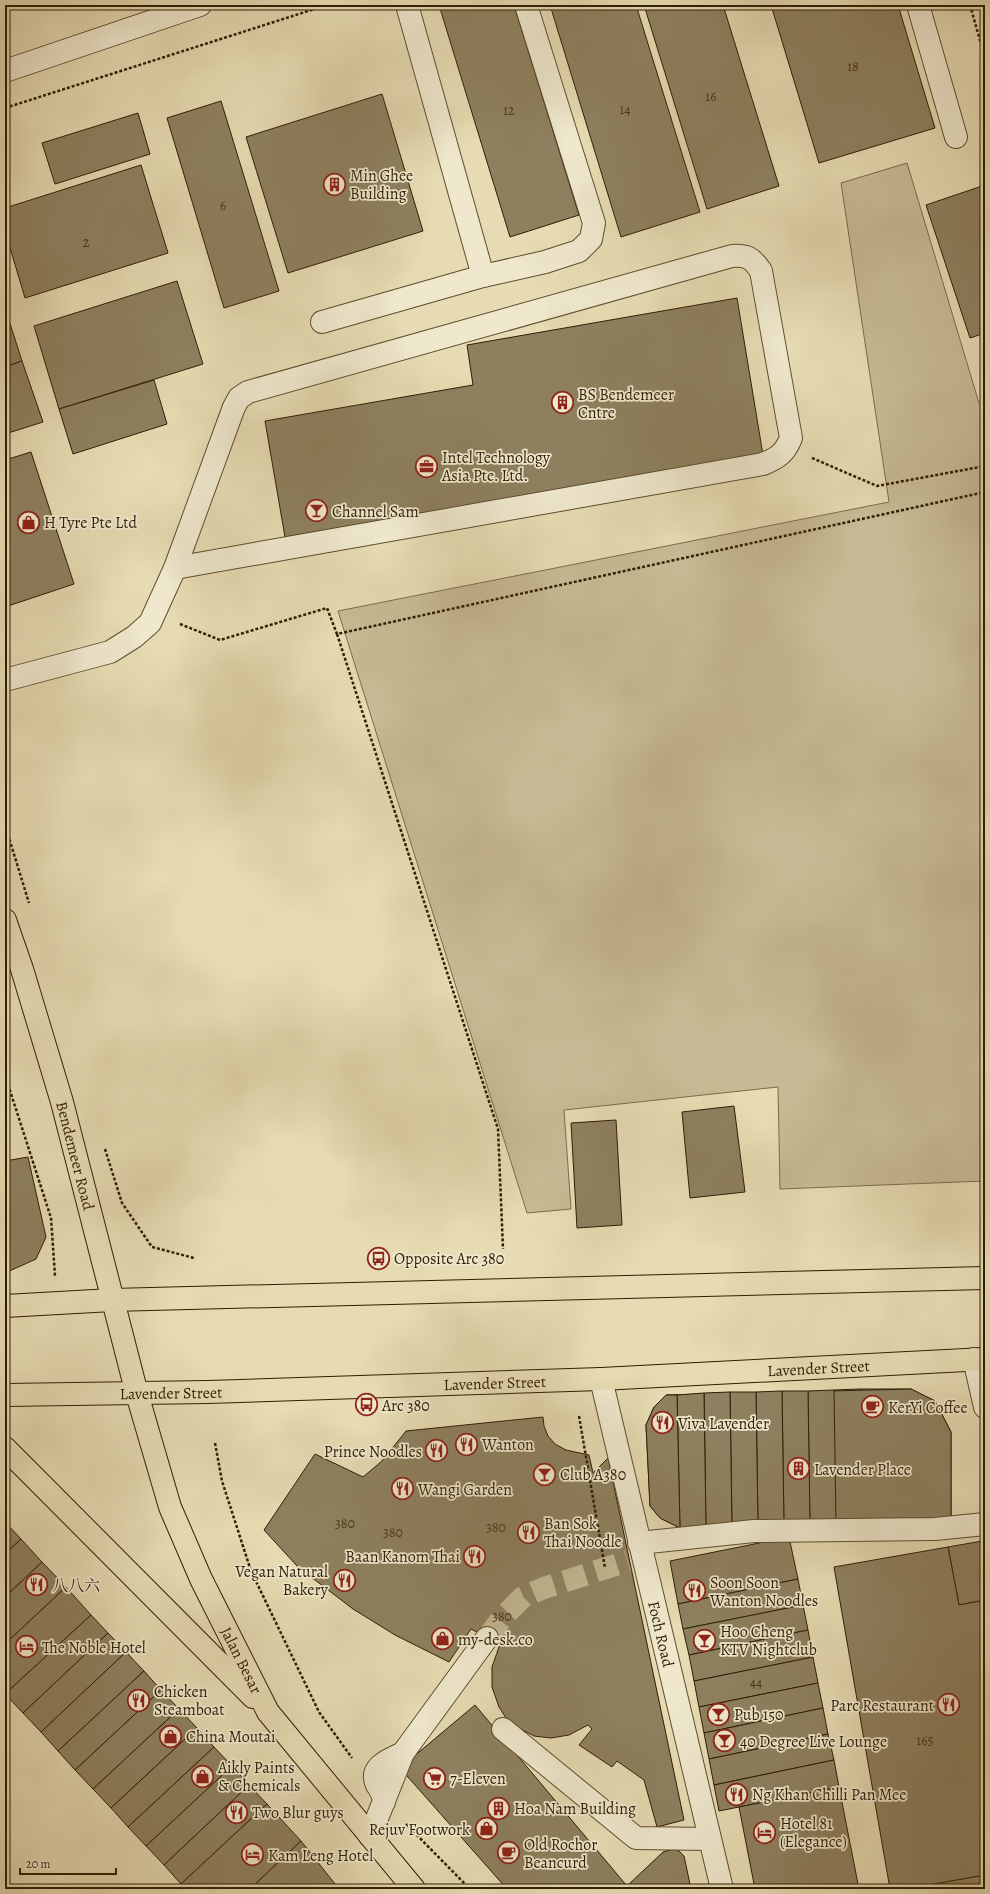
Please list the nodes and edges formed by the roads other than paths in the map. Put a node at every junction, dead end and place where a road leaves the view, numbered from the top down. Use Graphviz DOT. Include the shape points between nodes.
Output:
graph roads {
  1 [pos="200,5"];
  2 [pos="407,5"];
  3 [pos="526,5"];
  4 [pos="918,5"];
  5 [pos="5,71"];
  6 [pos="956,136"];
  7 [pos="483,276"];
  8 [pos="322,322"];
  9 [pos="175,568"];
  10 [pos="5,680"];
  11 [pos="5,920"];
  12 [pos="985,1278"];
  13 [pos="112,1300"];
  14 [pos="5,1306"];
  15 [pos="980,1359"];
  16 [pos="601,1379"];
  17 [pos="137,1394"];
  18 [pos="5,1395"];
  19 [pos="985,1407"];
  20 [pos="5,1448"];
  21 [pos="985,1524"];
  22 [pos="636,1553"];
  23 [pos="487,1638"];
  24 [pos="268,1712"];
  25 [pos="405,1727"];
  26 [pos="503,1729"];
  27 [pos="403,1753"];
  28 [pos="370,1836"];
  29 [pos="709,1839"];
  30 [pos="414,1889"];
  31 [pos="722,1889"];
  1 -- 5 [label="street"];
  2 -- 7 [label="street"];
  3 -- 7 [label="street" via="594,223 591,239 579,251 545,262"];
  4 -- 6 [label="street"];
  7 -- 8 [label="street"];
  9 -- 9 [label="street" via="234,407 248,392 732,256 744,255 754,261 761,271 791,438 787,448 777,458 763,464"];
  9 -- 10 [label="street" via="150,623 134,637 110,652"];
  11 -- 13 [label="main road, Bendemeer Road" via="62,1102"];
  12 -- 13 [label="main road"];
  13 -- 14 [label="main road"];
  13 -- 17 [label="main road, Bendemeer Road"];
  15 -- 16 [label="main road, Lavender Street"];
  15 -- 19 [label="street"];
  16 -- 17 [label="main road, Lavender Street"];
  16 -- 22 [label="street, Foch Road"];
  17 -- 18 [label="main road, Lavender Street"];
  17 -- 24 [label="main road, Jalan Besar" via="170,1507 201,1580"];
  20 -- 24 [label="main road"];
  21 -- 22 [label="street" via="935,1529 754,1531"];
  22 -- 29 [label="street, Foch Road"];
  23 -- 27 [label="street"];
  24 -- 28 [label="main road, Jalan Besar"];
  25 -- 27 [label="street"];
  26 -- 29 [label="street" via="636,1838"];
  27 -- 28 [label="street"];
  28 -- 30 [label="main road, Jalan Besar"];
  29 -- 31 [label="street, Foch Road"];
}
